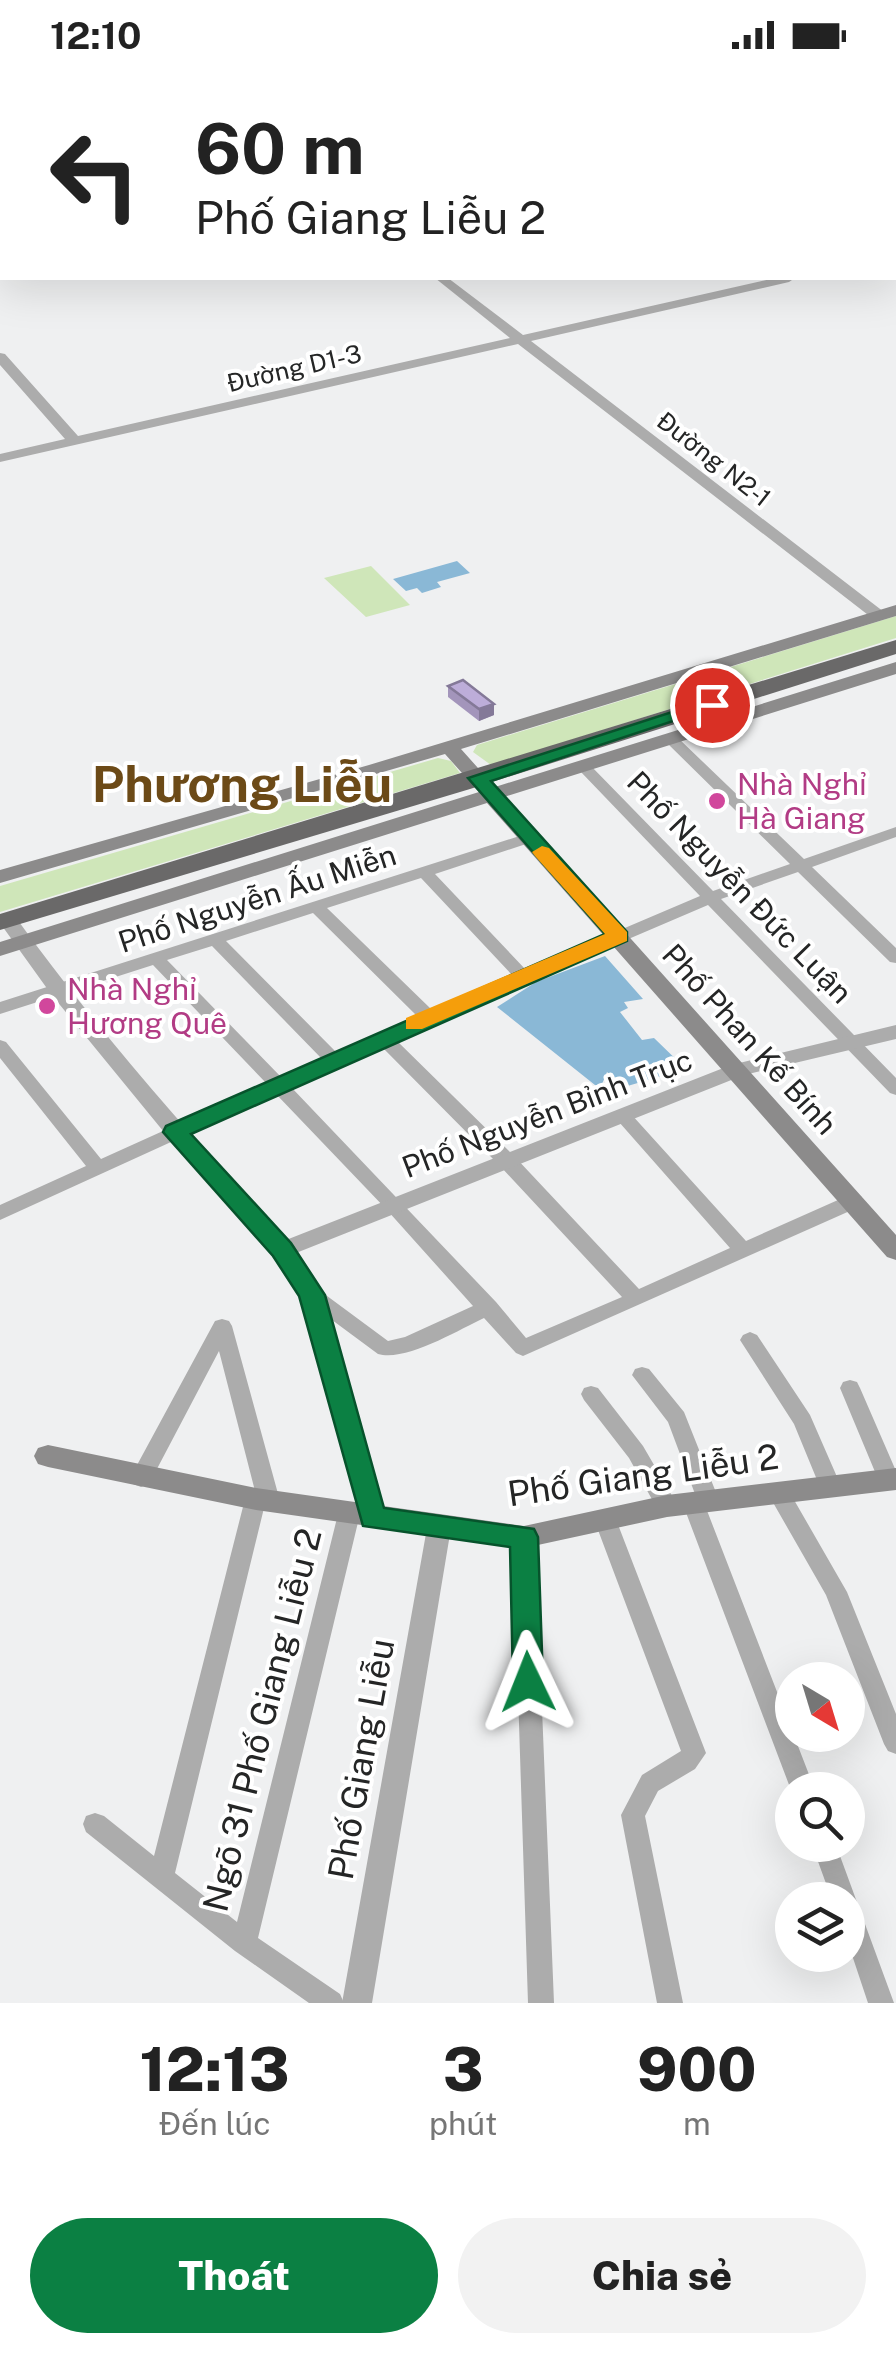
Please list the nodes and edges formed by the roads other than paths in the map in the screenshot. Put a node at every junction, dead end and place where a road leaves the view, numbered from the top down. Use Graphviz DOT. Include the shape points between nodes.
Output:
graph roads {
  1 [pos="444,280"];
  2 [pos="780,280"];
  3 [pos="522,339"];
  4 [pos="0,357"];
  5 [pos="75,441"];
  6 [pos="0,458"];
  7 [pos="887,612"];
  8 [pos="896,647"];
  9 [pos="896,668"];
  10 [pos="672,740"];
  11 [pos="449,747"];
  12 [pos="586,768"];
  13 [pos="485,788"];
  14 [pos="895,834"];
  15 [pos="529,838"];
  16 [pos="802,865"];
  17 [pos="426,872"];
  18 [pos="0,877"];
  19 [pos="714,896"];
  20 [pos="318,908"];
  21 [pos="4,921"];
  22 [pos="619,936"];
  23 [pos="216,940"];
  24 [pos="11,946"];
  25 [pos="156,958"];
  26 [pos="896,958"];
  27 [pos="524,978"];
  28 [pos="58,990"];
  29 [pos="0,1008"];
  30 [pos="428,1017"];
  31 [pos="896,1032"];
  32 [pos="383,1038"];
  33 [pos="850,1041"];
  34 [pos="0,1046"];
  35 [pos="335,1062"];
  36 [pos="738,1070"];
  37 [pos="280,1086"];
  38 [pos="896,1089"];
  39 [pos="625,1118"];
  40 [pos="175,1132"];
  41 [pos="508,1162"];
  42 [pos="98,1169"];
  43 [pos="854,1201"];
  44 [pos="394,1205"];
  45 [pos="0,1212"];
  46 [pos="894,1244"];
  47 [pos="282,1250"];
  48 [pos="743,1250"];
  49 [pos="312,1295"];
  50 [pos="636,1299"];
  51 [pos="489,1308"];
  52 [pos="750,1340"];
  53 [pos="642,1376"];
  54 [pos="850,1388"];
  55 [pos="591,1394"];
  56 [pos="48,1456"];
  57 [pos="141,1478"];
  58 [pos="892,1479"];
  59 [pos="830,1486"];
  60 [pos="778,1492"];
  61 [pos="262,1500"];
  62 [pos="689,1503"];
  63 [pos="361,1516"];
  64 [pos="606,1522"];
  65 [pos="440,1528"];
  66 [pos="524,1537"];
  67 [pos="896,1744"];
  68 [pos="796,1772"];
  69 [pos="95,1824"];
  70 [pos="162,1874"];
  71 [pos="244,1942"];
  72 [pos="865,1958"];
  73 [pos="332,2003"];
  74 [pos="358,2003"];
  75 [pos="540,2003"];
  76 [pos="670,2003"];
  77 [pos="880,2003"];
  1 -- 3 [label="street, Đường N2-1"];
  2 -- 3 [label="street, Đường D1-3"];
  3 -- 5 [label="street, Đường D1-3"];
  3 -- 7 [label="street, Đường N2-1"];
  4 -- 5 [label="street"];
  5 -- 6 [label="street, Đường D1-3"];
  7 -- 11 [label="main road"];
  8 -- 13 [label="highway"];
  9 -- 10 [label="main road"];
  10 -- 12 [label="main road"];
  10 -- 16 [label="street"];
  11 -- 13 [label="main road, Phố Phan Kế Bính"];
  11 -- 18 [label="main road"];
  12 -- 13 [label="main road"];
  12 -- 19 [label="street, Phố Nguyễn Đức Luận"];
  13 -- 15 [label="main road, Phố Phan Kế Bính"];
  13 -- 21 [label="highway"];
  13 -- 24 [label="main road"];
  14 -- 16 [label="street"];
  15 -- 17 [label="street, Phố Nguyễn Ấu Miễn"];
  15 -- 22 [label="main road, Phố Phan Kế Bính"];
  16 -- 19 [label="street"];
  16 -- 26 [label="street"];
  17 -- 20 [label="street, Phố Nguyễn Ấu Miễn"];
  17 -- 27 [label="street"];
  19 -- 22 [label="street"];
  19 -- 33 [label="street, Phố Nguyễn Đức Luận"];
  20 -- 23 [label="street, Phố Nguyễn Ấu Miễn"];
  20 -- 30 [label="street"];
  21 -- 24 [label="street"];
  22 -- 27 [label="street"];
  22 -- 36 [label="main road, Phố Phan Kế Bính"];
  23 -- 25 [label="street, Phố Nguyễn Ấu Miễn"];
  23 -- 35 [label="street"];
  24 -- 28 [label="street"];
  25 -- 28 [label="street, Phố Nguyễn Ấu Miễn"];
  25 -- 37 [label="street"];
  27 -- 30 [label="street"];
  28 -- 29 [label="street, Phố Nguyễn Ấu Miễn"];
  28 -- 40 [label="street"];
  30 -- 32 [label="street"];
  31 -- 33 [label="street, Phố Nguyễn Bỉnh Trục"];
  32 -- 35 [label="street"];
  32 -- 41 [label="street"];
  33 -- 36 [label="street, Phố Nguyễn Bỉnh Trục"];
  33 -- 38 [label="street, Phố Nguyễn Đức Luận"];
  34 -- 42 [label="street"];
  35 -- 37 [label="street"];
  36 -- 39 [label="street, Phố Nguyễn Bỉnh Trục"];
  36 -- 43 [label="main road, Phố Phan Kế Bính"];
  37 -- 40 [label="street"];
  37 -- 44 [label="street"];
  39 -- 41 [label="street, Phố Nguyễn Bỉnh Trục"];
  39 -- 48 [label="street"];
  40 -- 42 [label="street"];
  40 -- 47 [label="street"];
  41 -- 44 [label="street, Phố Nguyễn Bỉnh Trục"];
  41 -- 50 [label="street"];
  42 -- 45 [label="street"];
  43 -- 46 [label="main road, Phố Phan Kế Bính"];
  43 -- 48 [label="street"];
  44 -- 47 [label="street, Phố Nguyễn Bỉnh Trục"];
  44 -- 51 [label="street"];
  47 -- 49 [label="street"];
  48 -- 50 [label="street"];
  49 -- 51 [label="street" via="384,1349"];
  49 -- 63 [label="street"];
  50 -- 51 [label="street" via="523,1348"];
  52 -- 59 [label="street" via="803,1421"];
  53 -- 62 [label="street" via="676,1418"];
  54 -- 58 [label="street"];
  55 -- 62 [label="street" via="636,1452"];
  56 -- 57 [label="main road, Phố Giang Liễu 2"];
  57 -- 61 [label="main road, Phố Giang Liễu 2"];
  57 -- 61 [label="street" via="222,1326"];
  58 -- 59 [label="main road, Phố Giang Liễu 2"];
  59 -- 60 [label="main road, Phố Giang Liễu 2"];
  60 -- 62 [label="main road, Phố Giang Liễu 2"];
  60 -- 67 [label="street" via="836,1592"];
  61 -- 63 [label="main road, Phố Giang Liễu 2"];
  61 -- 70 [label="street"];
  62 -- 64 [label="main road, Phố Giang Liễu 2"];
  62 -- 68 [label="street"];
  63 -- 65 [label="main road, Phố Giang Liễu 2"];
  63 -- 71 [label="street, Ngõ 31 Phố Giang Liễu 2"];
  64 -- 66 [label="main road, Phố Giang Liễu 2"];
  64 -- 76 [label="street" via="694,1753 650,1782 633,1815"];
  65 -- 66 [label="main road, Phố Giang Liễu 2"];
  65 -- 74 [label="street, Phố Giang Liễu"];
  66 -- 75 [label="street"];
  69 -- 70 [label="street"];
  70 -- 71 [label="street"];
  71 -- 73 [label="street"];
  72 -- 77 [label="street"];
}
